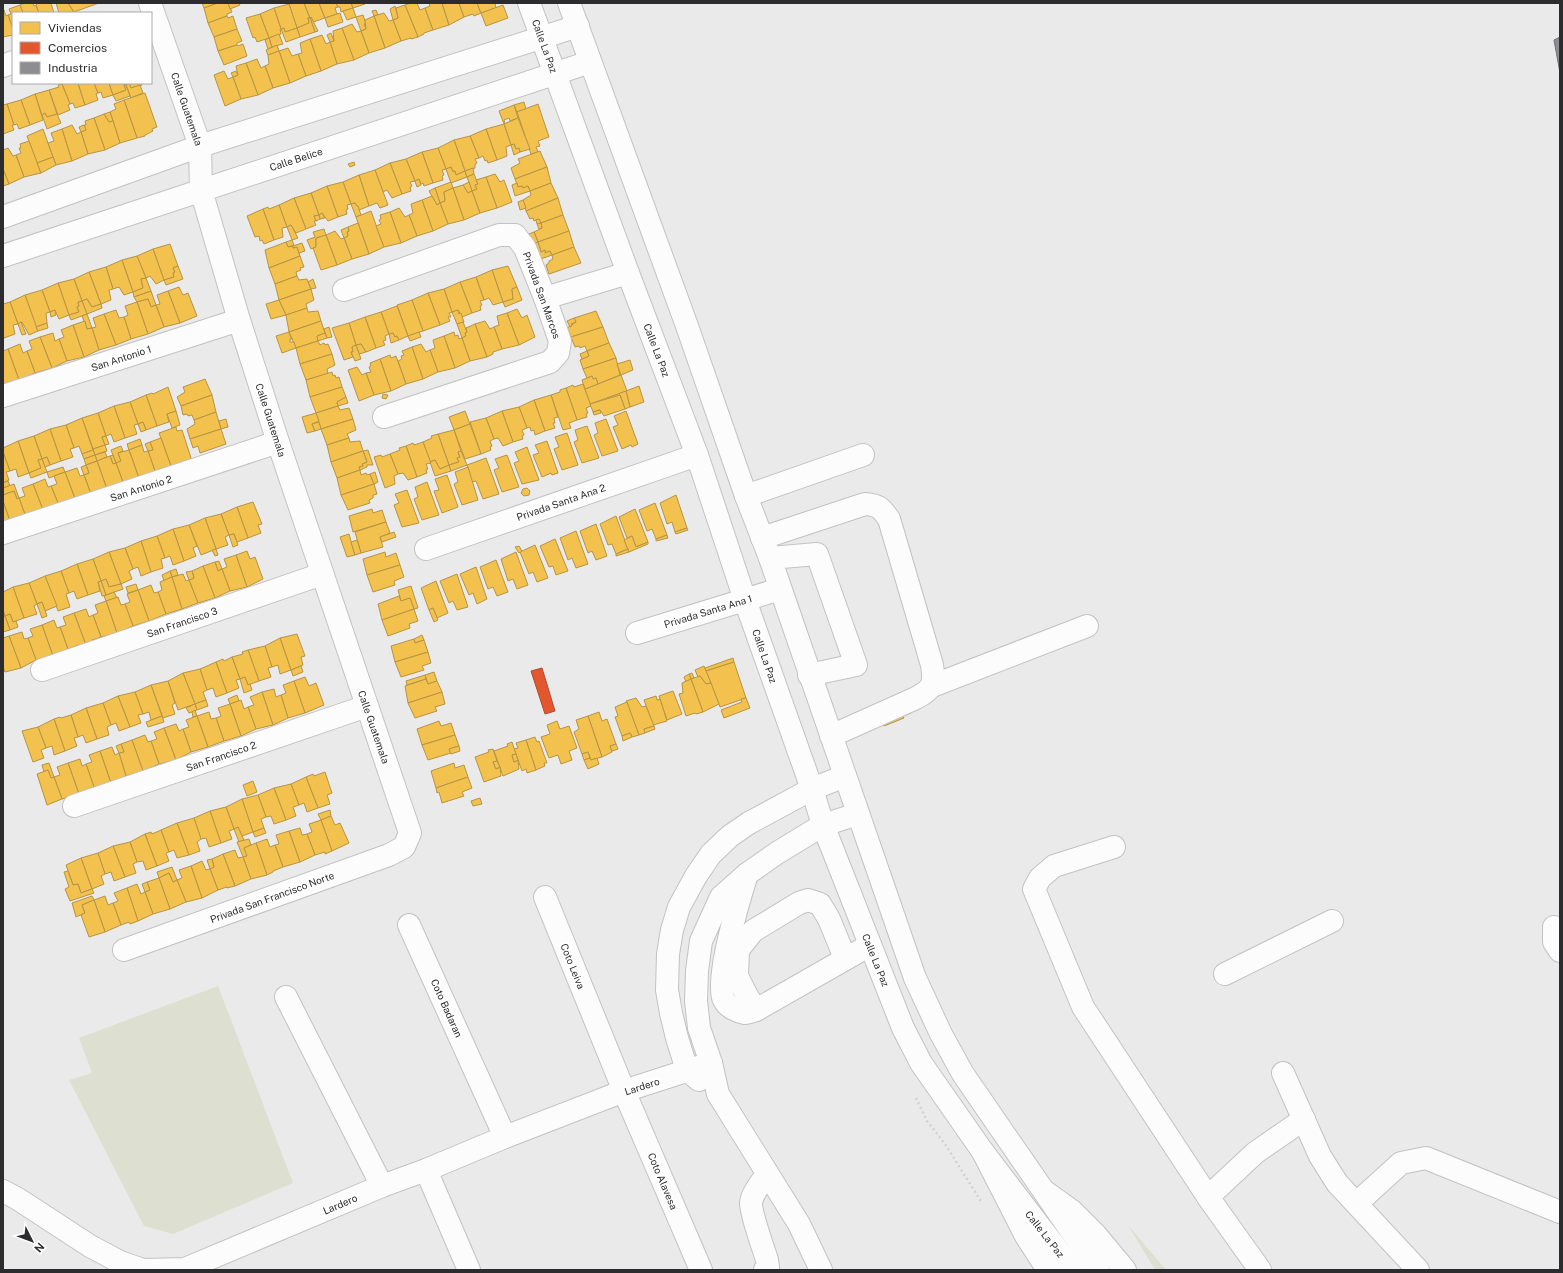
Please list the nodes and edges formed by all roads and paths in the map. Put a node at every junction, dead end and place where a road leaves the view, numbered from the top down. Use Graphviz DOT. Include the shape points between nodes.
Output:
graph roads {
  1 [pos="529,3"];
  2 [pos="569,3"];
  3 [pos="151,9"];
  4 [pos="578,26"];
  5 [pos="542,37"];
  6 [pos="590,62"];
  7 [pos="555,74"];
  8 [pos="200,146"];
  9 [pos="201,190"];
  10 [pos="3,217"];
  11 [pos="3,256"];
  12 [pos="628,273"];
  13 [pos="344,290"];
  14 [pos="545,298"];
  15 [pos="239,320"];
  16 [pos="3,396"];
  17 [pos="384,417"];
  18 [pos="278,442"];
  19 [pos="697,454"];
  20 [pos="863,455"];
  21 [pos="746,496"];
  22 [pos="3,533"];
  23 [pos="762,538"];
  24 [pos="426,549"];
  25 [pos="770,558"];
  26 [pos="322,574"];
  27 [pos="780,588"];
  28 [pos="745,600"];
  29 [pos="1087,626"];
  30 [pos="636,633"];
  31 [pos="42,670"];
  32 [pos="810,675"];
  33 [pos="932,686"];
  34 [pos="367,706"];
  35 [pos="831,736"];
  36 [pos="845,776"];
  37 [pos="812,789"];
  38 [pos="74,806"];
  39 [pos="858,814"];
  40 [pos="823,825"];
  41 [pos="410,833"];
  42 [pos="1114,847"];
  43 [pos="747,874"];
  44 [pos="696,876"];
  45 [pos="545,897"];
  46 [pos="721,897"];
  47 [pos="1332,921"];
  48 [pos="409,925"];
  49 [pos="1554,927"];
  50 [pos="870,945"];
  51 [pos="124,950"];
  52 [pos="1560,951"];
  53 [pos="846,958"];
  54 [pos="1225,974"];
  55 [pos="286,997"];
  56 [pos="756,1010"];
  57 [pos="711,1063"];
  58 [pos="687,1070"];
  59 [pos="1283,1073"];
  60 [pos="624,1092"];
  61 [pos="718,1094"];
  62 [pos="1304,1119"];
  63 [pos="505,1138"];
  64 [pos="983,1152"];
  65 [pos="426,1170"];
  66 [pos="767,1173"];
  67 [pos="382,1186"];
  68 [pos="3,1191"];
  69 [pos="1044,1191"];
  70 [pos="1208,1197"];
  71 [pos="1357,1203"];
  72 [pos="1560,1212"];
  73 [pos="185,1270"];
  74 [pos="469,1270"];
  75 [pos="701,1270"];
  76 [pos="765,1270"];
  77 [pos="821,1270"];
  78 [pos="1048,1270"];
  79 [pos="1073,1270"];
  80 [pos="1098,1270"];
  81 [pos="1125,1270"];
  82 [pos="1260,1270"];
  83 [pos="1418,1270"];
  1 -- 5 [label="main road, Calle La Paz"];
  2 -- 4 [label="main road"];
  3 -- 8 [label="main road, Calle Guatemala"];
  4 -- 5 [label="main road"];
  4 -- 6 [label="main road"];
  5 -- 7 [label="main road, Calle La Paz"];
  5 -- 8 [label="main road"];
  6 -- 7 [label="main road, Calle Belice"];
  6 -- 21 [label="main road"];
  7 -- 9 [label="main road, Calle Belice"];
  7 -- 12 [label="main road, Calle La Paz"];
  8 -- 9 [label="main road, Calle Guatemala"];
  8 -- 10 [label="main road"];
  9 -- 11 [label="main road, Calle Belice"];
  9 -- 15 [label="main road, Calle Guatemala"];
  12 -- 14 [label="main road"];
  12 -- 19 [label="main road, Calle La Paz"];
  13 -- 14 [label="main road, Privada San Marcos" via="499,235 515,235 525,248"];
  14 -- 17 [label="main road, Privada San Marcos" via="560,341 558,353 550,362"];
  15 -- 16 [label="main road, San Antonio 1"];
  15 -- 18 [label="main road, Calle Guatemala"];
  18 -- 22 [label="main road, San Antonio 2"];
  18 -- 26 [label="main road, Calle Guatemala"];
  19 -- 24 [label="main road, Privada Santa Ana 2"];
  19 -- 28 [label="main road, Calle La Paz"];
  20 -- 21 [label="main road"];
  21 -- 23 [label="main road"];
  23 -- 25 [label="main road"];
  23 -- 33 [label="main road" via="865,504 875,505 882,510 889,519 932,665"];
  25 -- 27 [label="main road"];
  25 -- 32 [label="main road" via="818,554 856,665"];
  26 -- 31 [label="main road, San Francisco 3"];
  26 -- 34 [label="main road, Calle Guatemala"];
  27 -- 28 [label="main road, Privada Santa Ana 1"];
  27 -- 32 [label="main road"];
  28 -- 30 [label="main road, Privada Santa Ana 1"];
  28 -- 37 [label="main road, Calle La Paz"];
  29 -- 33 [label="main road"];
  32 -- 35 [label="main road"];
  33 -- 35 [label="main road" via="916,698"];
  34 -- 38 [label="main road, San Francisco 2"];
  34 -- 41 [label="main road, Calle Guatemala"];
  35 -- 36 [label="main road"];
  36 -- 37 [label="main road"];
  36 -- 39 [label="main road"];
  37 -- 40 [label="main road, Calle La Paz"];
  37 -- 44 [label="main road" via="730,836 711,854"];
  39 -- 40 [label="main road"];
  39 -- 69 [label="main road" via="915,978 941,1034 963,1074"];
  40 -- 43 [label="main road"];
  40 -- 50 [label="main road, Calle La Paz"];
  41 -- 51 [label="main road, Privada San Francisco Norte" via="404,847 388,855"];
  42 -- 70 [label="main road" via="1054,866 1040,878 1034,889 1083,1007"];
  43 -- 46 [label="main road"];
  43 -- 56 [label="main road" via="730,937 721,984 724,1001 732,1008 746,1013"];
  44 -- 46 [label="main road"];
  44 -- 58 [label="main road" via="679,907 672,930 667,965 667,990 671,1014"];
  45 -- 60 [label="main road, Coto Leiva"];
  46 -- 57 [label="main road" via="701,941 697,971 696,1001 699,1028"];
  47 -- 54 [label="main road"];
  48 -- 63 [label="main road, Coto Badaran"];
  49 -- 52 [label="main road" via="1554,942"];
  50 -- 53 [label="main road"];
  50 -- 64 [label="main road, Calle La Paz" via="903,1028 921,1063"];
  53 -- 56 [label="main road"];
  53 -- 56 [label="main road" via="820,904 808,900 799,903 753,931 738,950 737,976"];
  55 -- 67 [label="main road"];
  57 -- 58 [label="main road, Lardero"];
  57 -- 61 [label="main road"];
  58 -- 60 [label="main road, Lardero"];
  58 -- 61 [label="main road"];
  59 -- 62 [label="main road"];
  60 -- 63 [label="main road, Lardero"];
  60 -- 75 [label="main road, Coto Alavesa"];
  61 -- 66 [label="main road"];
  62 -- 70 [label="main road" via="1255,1153"];
  62 -- 71 [label="main road" via="1320,1156 1338,1183"];
  63 -- 65 [label="main road, Lardero"];
  64 -- 78 [label="main road" via="1026,1236"];
  64 -- 79 [label="main road, Calle La Paz"];
  65 -- 67 [label="main road, Lardero"];
  65 -- 74 [label="main road"];
  66 -- 76 [label="main road" via="751,1202 767,1260 768,1267"];
  66 -- 77 [label="main road" via="799,1224"];
  67 -- 73 [label="main road, Lardero"];
  68 -- 73 [label="main road, Lardero" via="120,1262 143,1270"];
  69 -- 80 [label="main road"];
  69 -- 81 [label="main road" via="1072,1211"];
  70 -- 82 [label="main road"];
  71 -- 72 [label="main road" via="1401,1163 1426,1158"];
  71 -- 83 [label="main road"];
}
